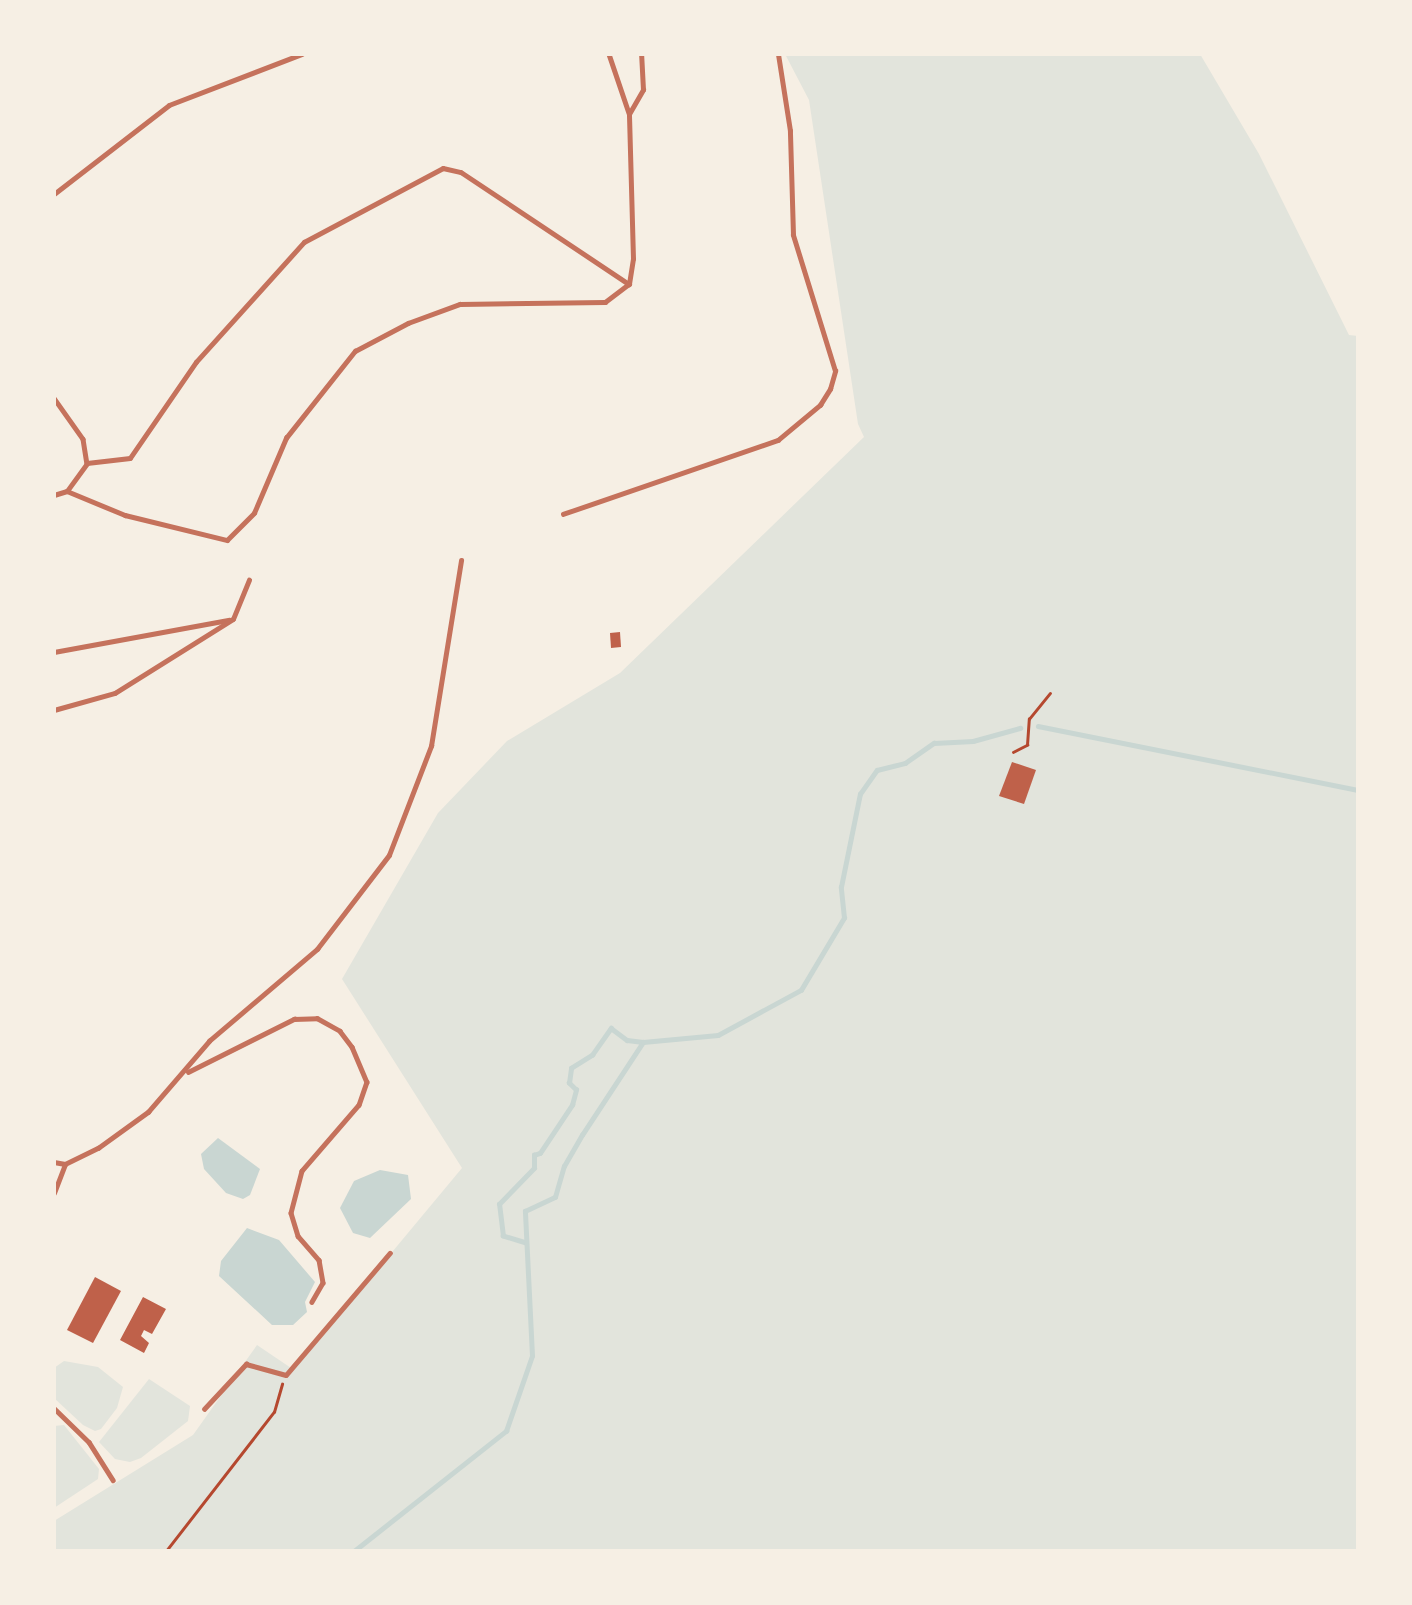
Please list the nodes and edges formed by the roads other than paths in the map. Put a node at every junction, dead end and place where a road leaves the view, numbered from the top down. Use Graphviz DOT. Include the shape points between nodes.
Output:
graph roads {
  1 [pos="302,54"];
  2 [pos="609,54"];
  3 [pos="641,54"];
  4 [pos="778,54"];
  5 [pos="629,114"];
  6 [pos="54,194"];
  7 [pos="629,284"];
  8 [pos="54,398"];
  9 [pos="87,463"];
  10 [pos="67,491"];
  11 [pos="54,495"];
  12 [pos="563,514"];
  13 [pos="461,560"];
  14 [pos="249,580"];
  15 [pos="233,619"];
  16 [pos="54,652"];
  17 [pos="54,710"];
  18 [pos="184,1074"];
  19 [pos="54,1162"];
  20 [pos="65,1164"];
  21 [pos="54,1194"];
  22 [pos="390,1252"];
  23 [pos="312,1302"];
  24 [pos="54,1408"];
  25 [pos="204,1409"];
  26 [pos="113,1480"];
  1 -- 6 [label="lane" via="169,105"];
  2 -- 5 [label="lane"];
  3 -- 5 [label="lane" via="643,90"];
  4 -- 12 [label="lane" via="790,131 793,235 835,371 830,389 820,405 778,440"];
  5 -- 7 [label="lane" via="633,259"];
  7 -- 9 [label="lane" via="461,172 443,169 304,242 196,362 130,458"];
  7 -- 10 [label="lane" via="605,302 460,304 408,323 355,351 286,438 254,513 227,540 125,514"];
  8 -- 9 [label="lane" via="83,439"];
  9 -- 10 [label="lane"];
  10 -- 11 [label="lane"];
  13 -- 18 [label="lane" via="430,746 389,855 317,950 209,1041"];
  14 -- 15 [label="lane"];
  15 -- 16 [label="lane"];
  15 -- 17 [label="lane" via="115,693"];
  18 -- 20 [label="lane" via="148,1112 98,1148"];
  18 -- 23 [label="lane" via="294,1019 317,1018 340,1031 352,1047 367,1082 359,1105 302,1171 291,1213 298,1236 319,1260 323,1283"];
  19 -- 20 [label="lane"];
  20 -- 21 [label="lane"];
  22 -- 25 [label="lane" via="286,1375 246,1364"];
  24 -- 26 [label="lane" via="89,1442"];
}
